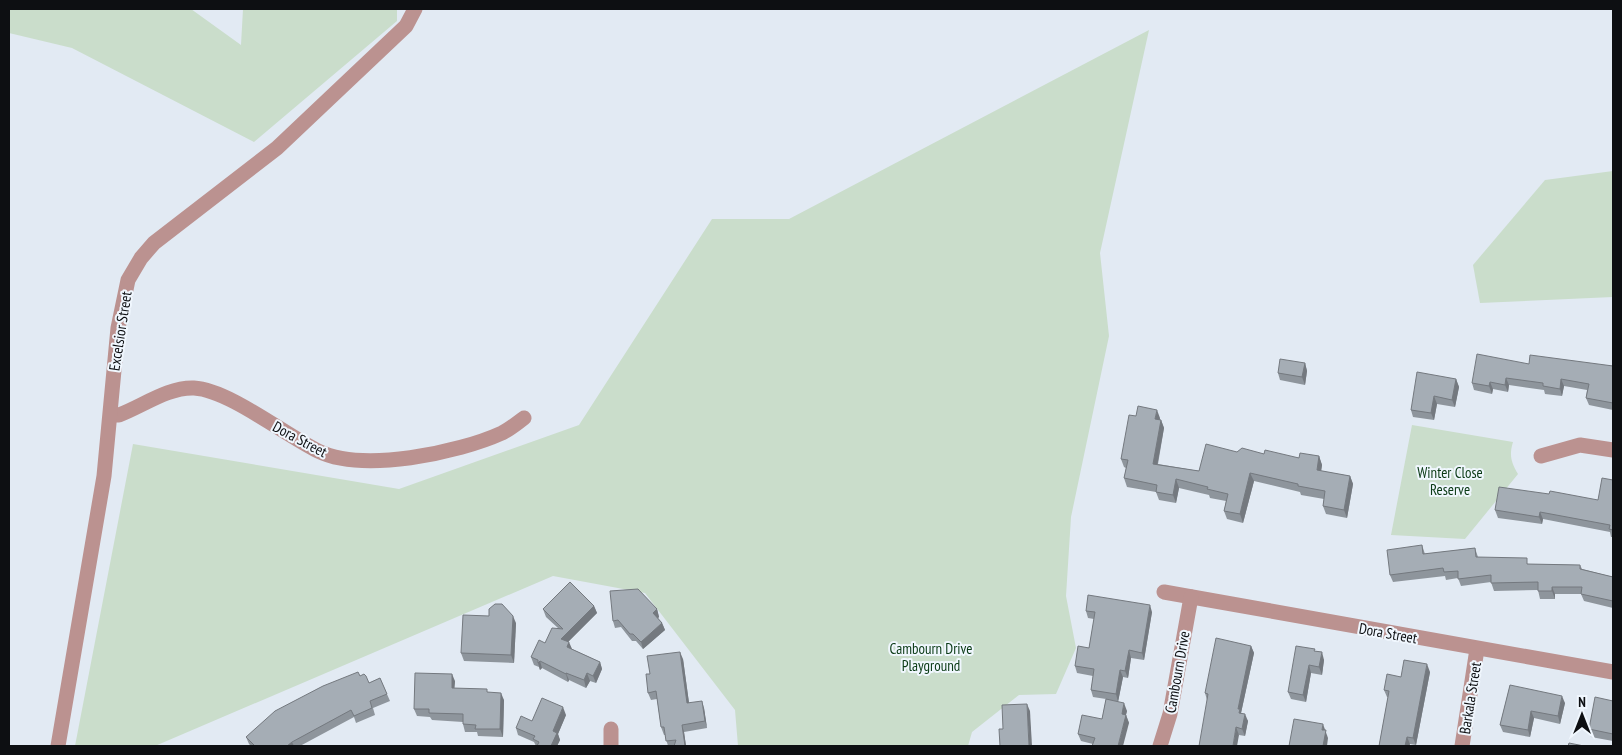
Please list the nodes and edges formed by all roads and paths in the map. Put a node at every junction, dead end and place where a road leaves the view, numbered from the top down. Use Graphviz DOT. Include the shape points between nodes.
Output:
graph roads {
  1 [pos="416,9"];
  2 [pos="111,415"];
  3 [pos="524,418"];
  4 [pos="1613,450"];
  5 [pos="1541,456"];
  6 [pos="1164,592"];
  7 [pos="1191,597"];
  8 [pos="1477,649"];
  9 [pos="1613,672"];
  10 [pos="612,729"];
  11 [pos="58,746"];
  12 [pos="612,746"];
  13 [pos="1160,746"];
  14 [pos="1462,746"];
  1 -- 2 [label="street, Excelsior Street" via="406,26 278,148 154,243 141,258 128,280 118,328"];
  2 -- 3 [label="street, Dora Street" via="119,415 180,389 197,388 223,397 318,451 346,460 362,461 447,451 504,432"];
  2 -- 11 [label="street, Excelsior Street" via="104,476"];
  4 -- 5 [label="street" via="1580,445"];
  6 -- 7 [label="street, Dora Street"];
  7 -- 8 [label="street, Dora Street"];
  7 -- 13 [label="street, Cambourn Drive" via="1170,714"];
  8 -- 9 [label="street, Dora Street"];
  8 -- 14 [label="street, Barkala Street"];
  10 -- 12 [label="street"];
}
